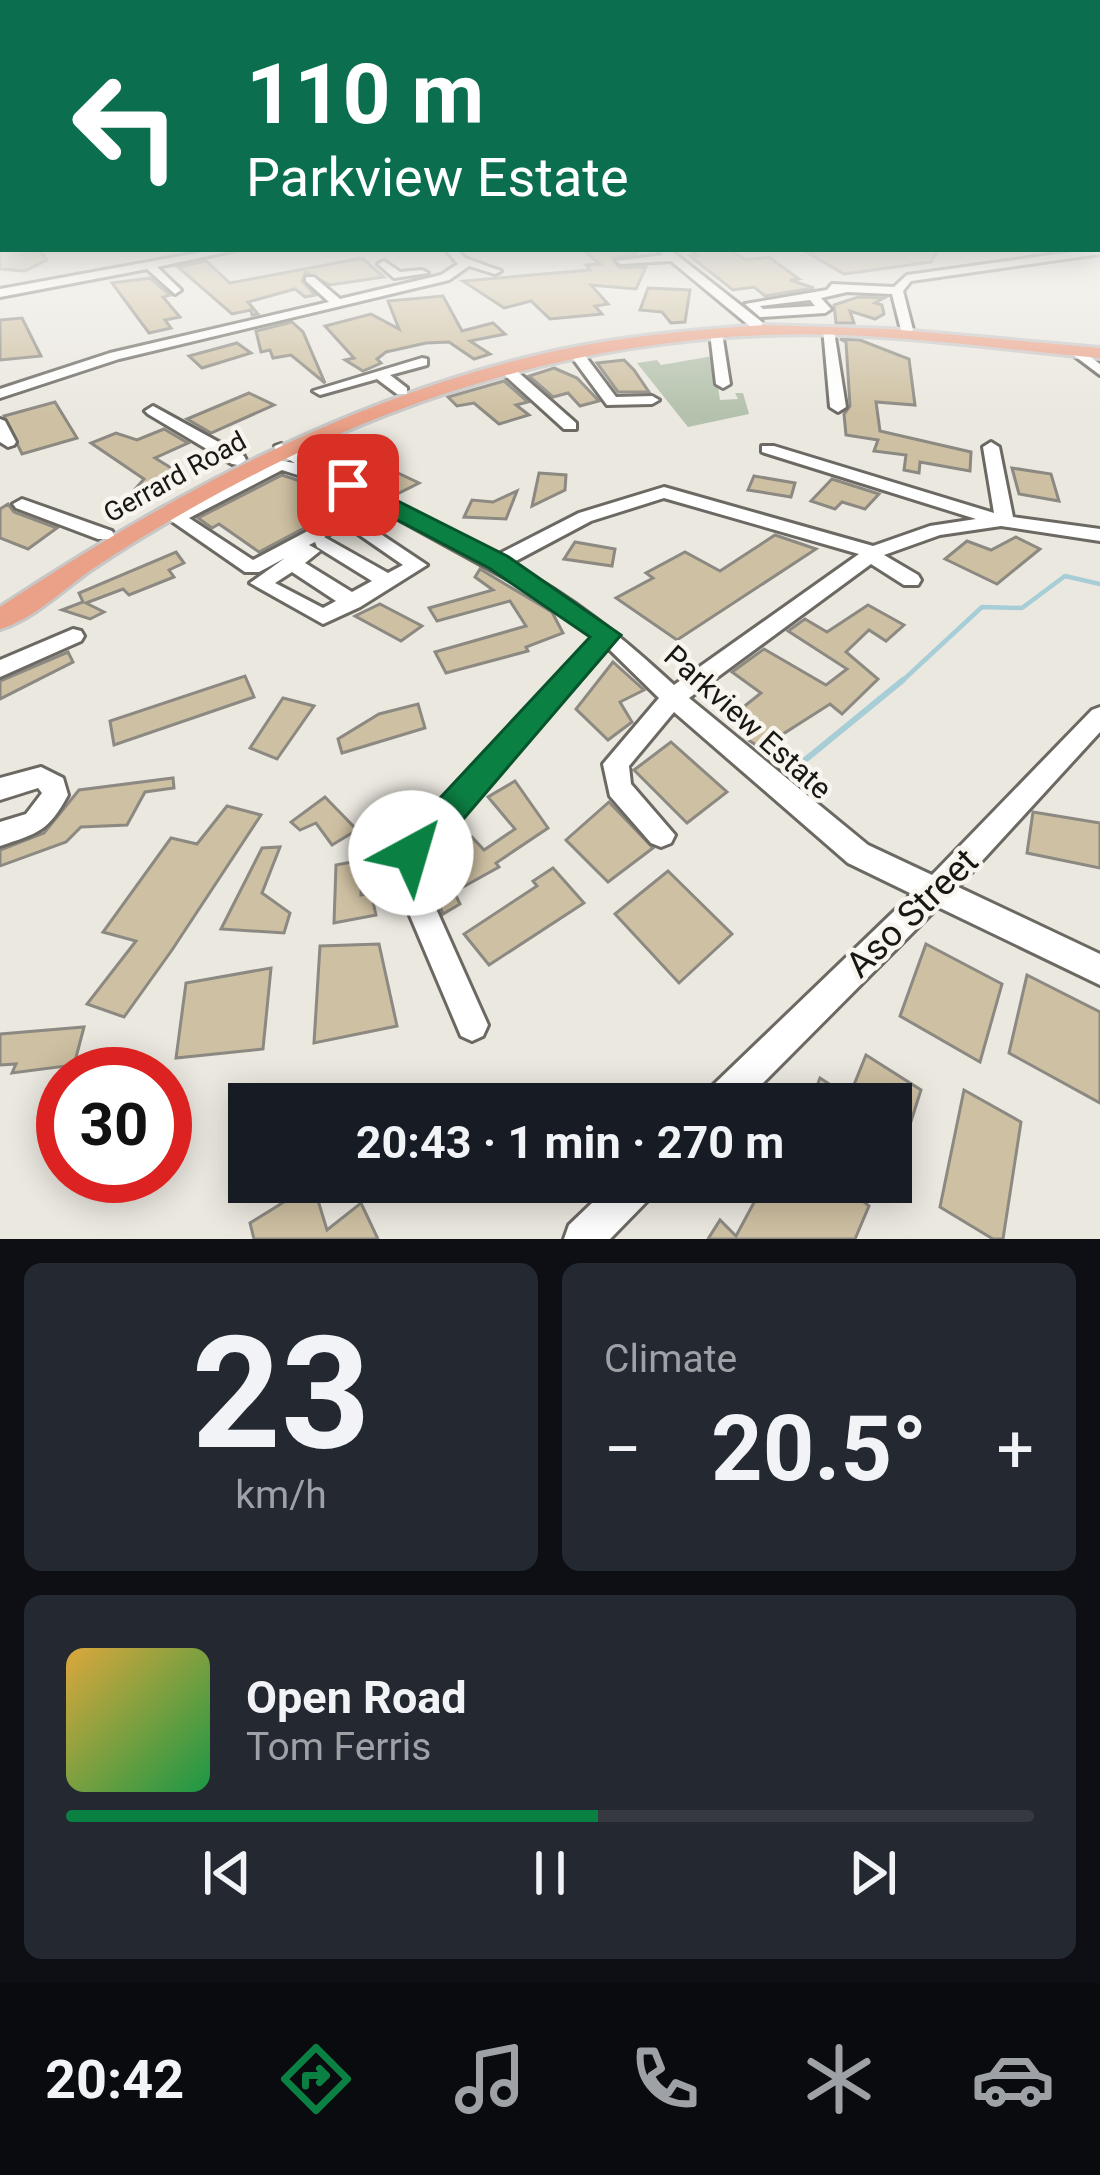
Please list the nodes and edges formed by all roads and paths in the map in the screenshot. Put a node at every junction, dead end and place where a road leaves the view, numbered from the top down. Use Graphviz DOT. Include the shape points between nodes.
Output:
graph roads {
  1 [pos="331,298"];
  2 [pos="360,298"];
  3 [pos="723,298"];
  4 [pos="805,298"];
  5 [pos="815,298"];
  6 [pos="899,298"];
  7 [pos="337,303"];
  8 [pos="757,325"];
  9 [pos="907,330"];
  10 [pos="828,331"];
  11 [pos="716,333"];
  12 [pos="214,341"];
  13 [pos="1077,351"];
  14 [pos="1100,351"];
  15 [pos="575,352"];
  16 [pos="121,361"];
  17 [pos="422,362"];
  18 [pos="505,368"];
  19 [pos="1100,371"];
  20 [pos="379,374"];
  21 [pos="65,382"];
  22 [pos="723,384"];
  23 [pos="320,391"];
  24 [pos="402,392"];
  25 [pos="0,394"];
  26 [pos="652,400"];
  27 [pos="838,407"];
  28 [pos="153,411"];
  29 [pos="0,424"];
  30 [pos="570,425"];
  31 [pos="8,442"];
  32 [pos="992,447"];
  33 [pos="281,449"];
  34 [pos="768,449"];
  35 [pos="238,460"];
  36 [pos="382,503"];
  37 [pos="22,505"];
  38 [pos="171,514"];
  39 [pos="1003,521"];
  40 [pos="355,523"];
  41 [pos="105,535"];
  42 [pos="1100,535"];
  43 [pos="323,543"];
  44 [pos="872,554"];
  45 [pos="498,562"];
  46 [pos="292,563"];
  47 [pos="911,580"];
  48 [pos="388,582"];
  49 [pos="353,602"];
  50 [pos="0,605"];
  51 [pos="0,620"];
  52 [pos="607,635"];
  53 [pos="73,636"];
  54 [pos="0,668"];
  55 [pos="673,698"];
  56 [pos="1100,716"];
  57 [pos="0,789"];
  58 [pos="0,834"];
  59 [pos="661,835"];
  60 [pos="931,891"];
  61 [pos="1100,970"];
  62 [pos="472,1025"];
  63 [pos="739,1083"];
  64 [pos="619,1203"];
  65 [pos="583,1239"];
  1 -- 7 [label="street"];
  2 -- 7 [label="street"];
  3 -- 8 [label="street"];
  4 -- 5 [label="street" via="751,304 760,314 825,309"];
  6 -- 9 [label="street"];
  7 -- 16 [label="street"];
  8 -- 9 [label="main road"];
  8 -- 24 [label="main road" via="574,346"];
  9 -- 14 [label="main road"];
  10 -- 11 [label="main road, Gerrard Road"];
  10 -- 13 [label="main road, Gerrard Road"];
  10 -- 27 [label="street"];
  11 -- 15 [label="main road, Gerrard Road"];
  11 -- 22 [label="street"];
  12 -- 16 [label="street"];
  13 -- 14 [label="main road, Gerrard Road"];
  13 -- 19 [label="street"];
  15 -- 18 [label="main road, Gerrard Road"];
  15 -- 26 [label="street" via="612,402"];
  16 -- 21 [label="street"];
  16 -- 25 [label="street"];
  17 -- 20 [label="street"];
  18 -- 30 [label="street"];
  18 -- 33 [label="main road, Gerrard Road"];
  20 -- 23 [label="street"];
  20 -- 24 [label="street"];
  24 -- 35 [label="main road"];
  28 -- 35 [label="street"];
  29 -- 31 [label="street"];
  32 -- 39 [label="street"];
  33 -- 36 [label="street, Parkview Estate"];
  33 -- 38 [label="main road, Gerrard Road"];
  34 -- 39 [label="street"];
  35 -- 41 [label="main road"];
  36 -- 40 [label="street"];
  36 -- 45 [label="street, Parkview Estate"];
  37 -- 41 [label="street"];
  38 -- 38 [label="street" via="251,568 362,507 288,463"];
  38 -- 51 [label="main road, Gerrard Road"];
  39 -- 42 [label="street"];
  39 -- 44 [label="street" via="937,530"];
  40 -- 43 [label="street"];
  40 -- 48 [label="street" via="418,562"];
  41 -- 50 [label="main road"];
  43 -- 46 [label="street"];
  43 -- 48 [label="street"];
  44 -- 45 [label="street" via="664,492 585,517"];
  44 -- 47 [label="street"];
  44 -- 55 [label="street"];
  45 -- 52 [label="street, Parkview Estate"];
  46 -- 49 [label="street"];
  46 -- 49 [label="street" via="261,586 323,617"];
  48 -- 49 [label="street"];
  52 -- 55 [label="street, Parkview Estate"];
  52 -- 62 [label="street" via="411,853 406,873"];
  53 -- 54 [label="street"];
  55 -- 59 [label="street" via="616,764 619,788"];
  55 -- 60 [label="street, Parkview Estate" via="827,832"];
  56 -- 60 [label="street, Aso Street"];
  57 -- 58 [label="street" via="41,777 56,794 35,822"];
  60 -- 61 [label="street, Parkview Estate"];
  60 -- 63 [label="street, Aso Street"];
  64 -- 65 [label="street"];
}
